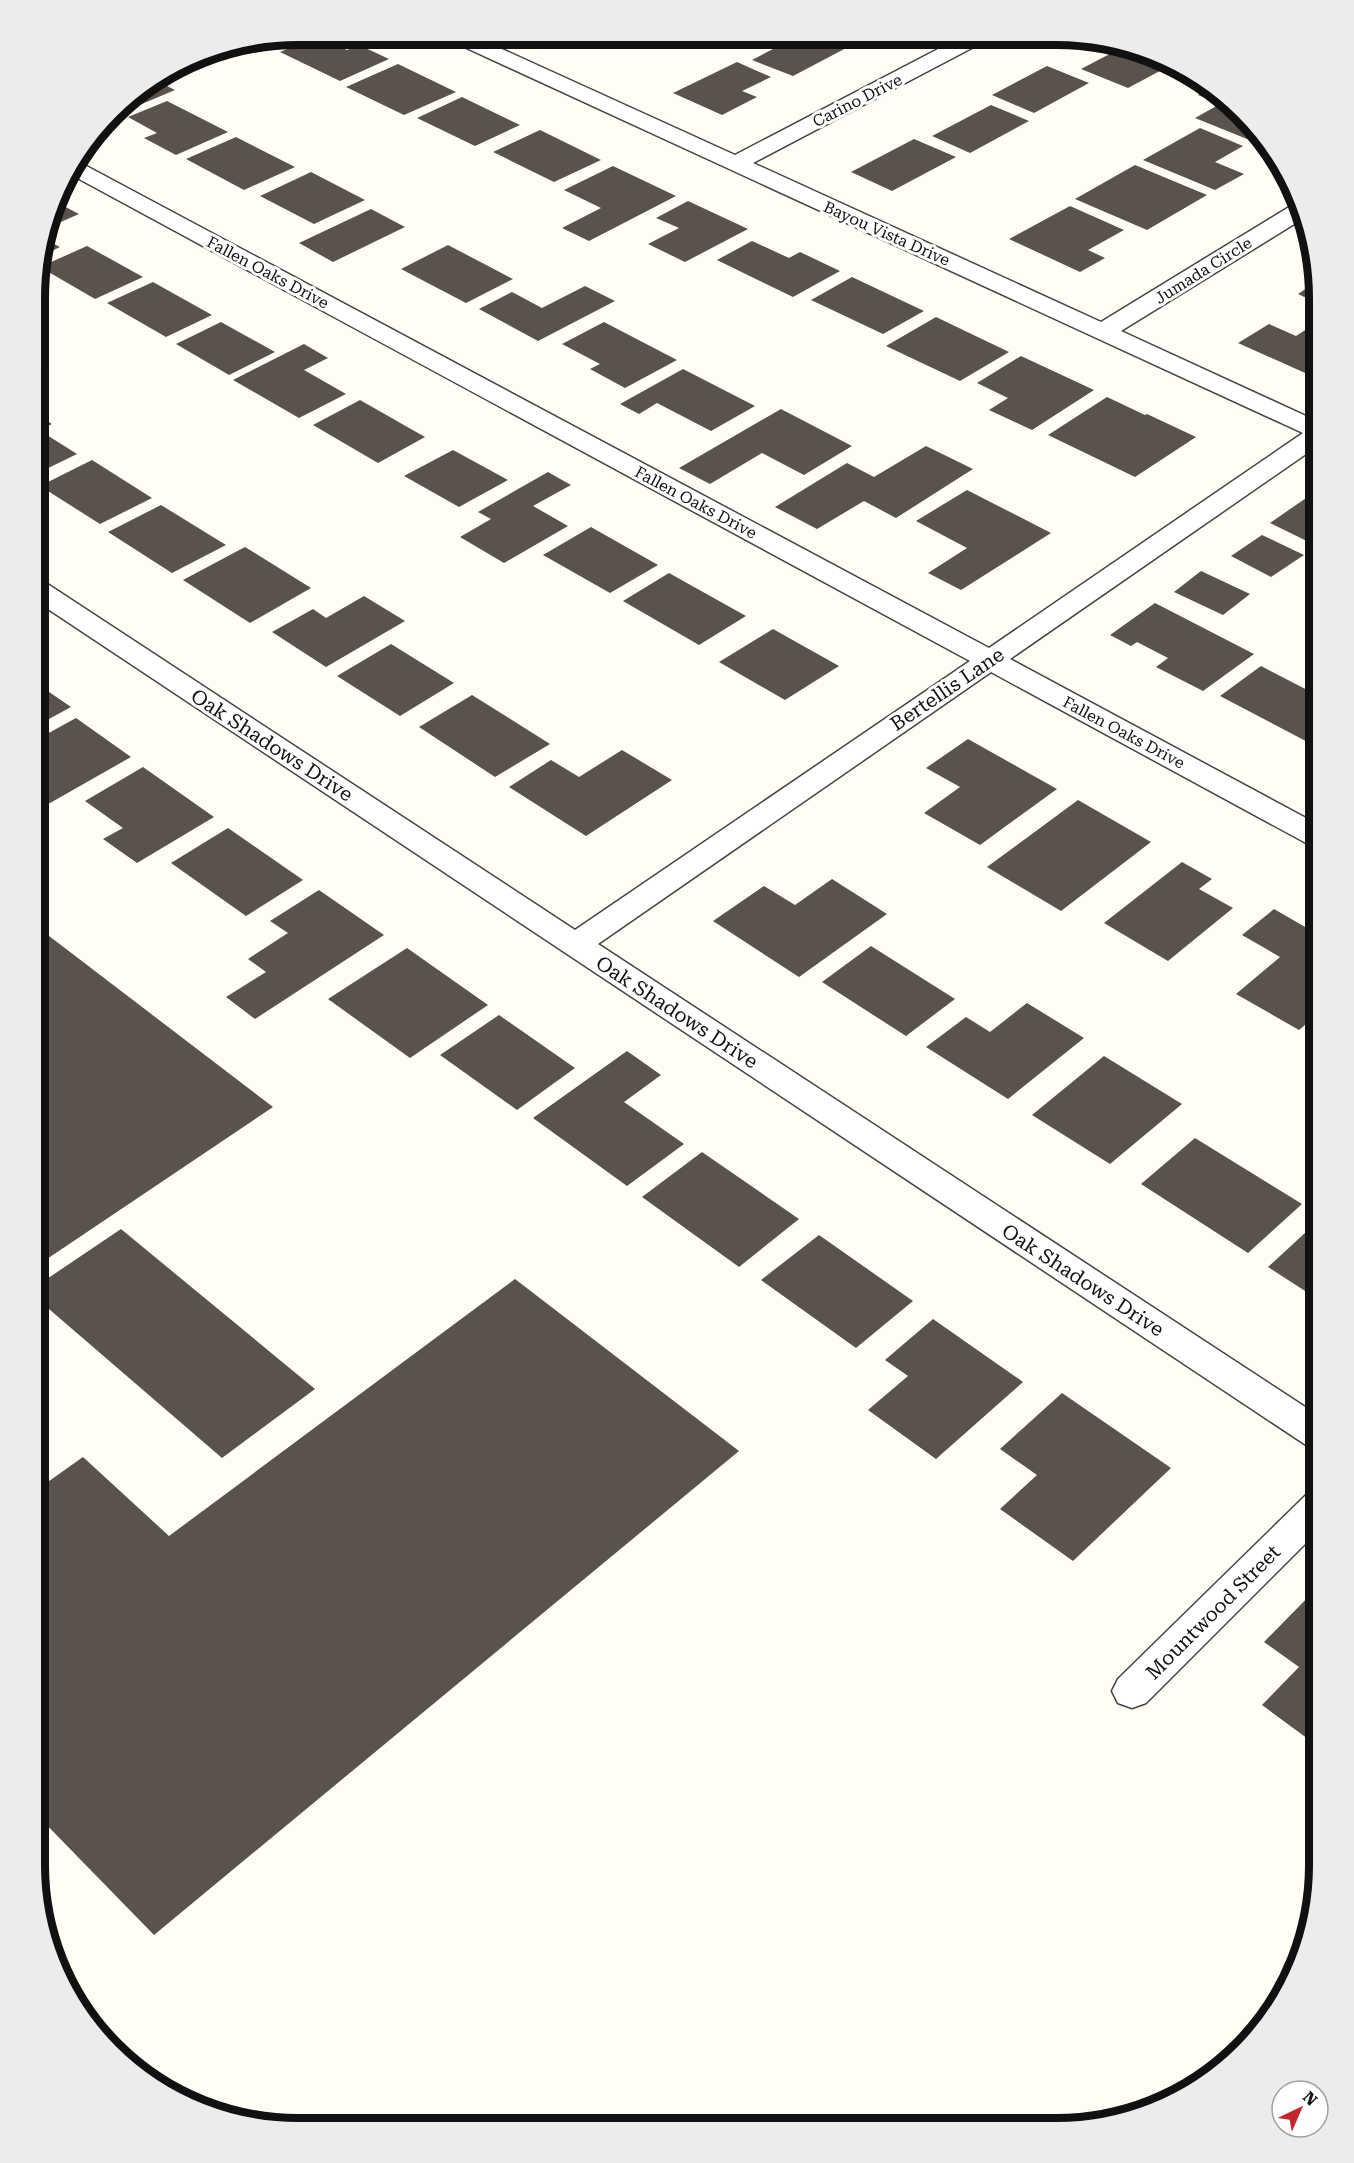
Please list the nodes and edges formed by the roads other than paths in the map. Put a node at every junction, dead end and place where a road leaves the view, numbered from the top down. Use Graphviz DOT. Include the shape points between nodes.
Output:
graph roads {
  1 [pos="476,45"];
  2 [pos="963,45"];
  3 [pos="735,164"];
  4 [pos="79,170"];
  5 [pos="1295,214"];
  6 [pos="1104,332"];
  7 [pos="1309,427"];
  8 [pos="1309,439"];
  9 [pos="45,595"];
  10 [pos="990,660"];
  11 [pos="1309,832"];
  12 [pos="575,945"];
  13 [pos="1309,1428"];
  14 [pos="1309,1516"];
  15 [pos="1132,1691"];
  1 -- 3 [label="street, Bayou Vista Drive"];
  2 -- 3 [label="street, Carino Drive"];
  3 -- 6 [label="street, Bayou Vista Drive"];
  4 -- 10 [label="street, Fallen Oaks Drive"];
  5 -- 6 [label="street, Jumada Circle"];
  6 -- 7 [label="street, Bayou Vista Drive"];
  8 -- 10 [label="street, Bertellis Lane"];
  9 -- 12 [label="street, Oak Shadows Drive"];
  10 -- 11 [label="street, Fallen Oaks Drive"];
  10 -- 12 [label="street, Bertellis Lane"];
  12 -- 13 [label="street, Oak Shadows Drive"];
  14 -- 15 [label="street, Mountwood Street"];
}
